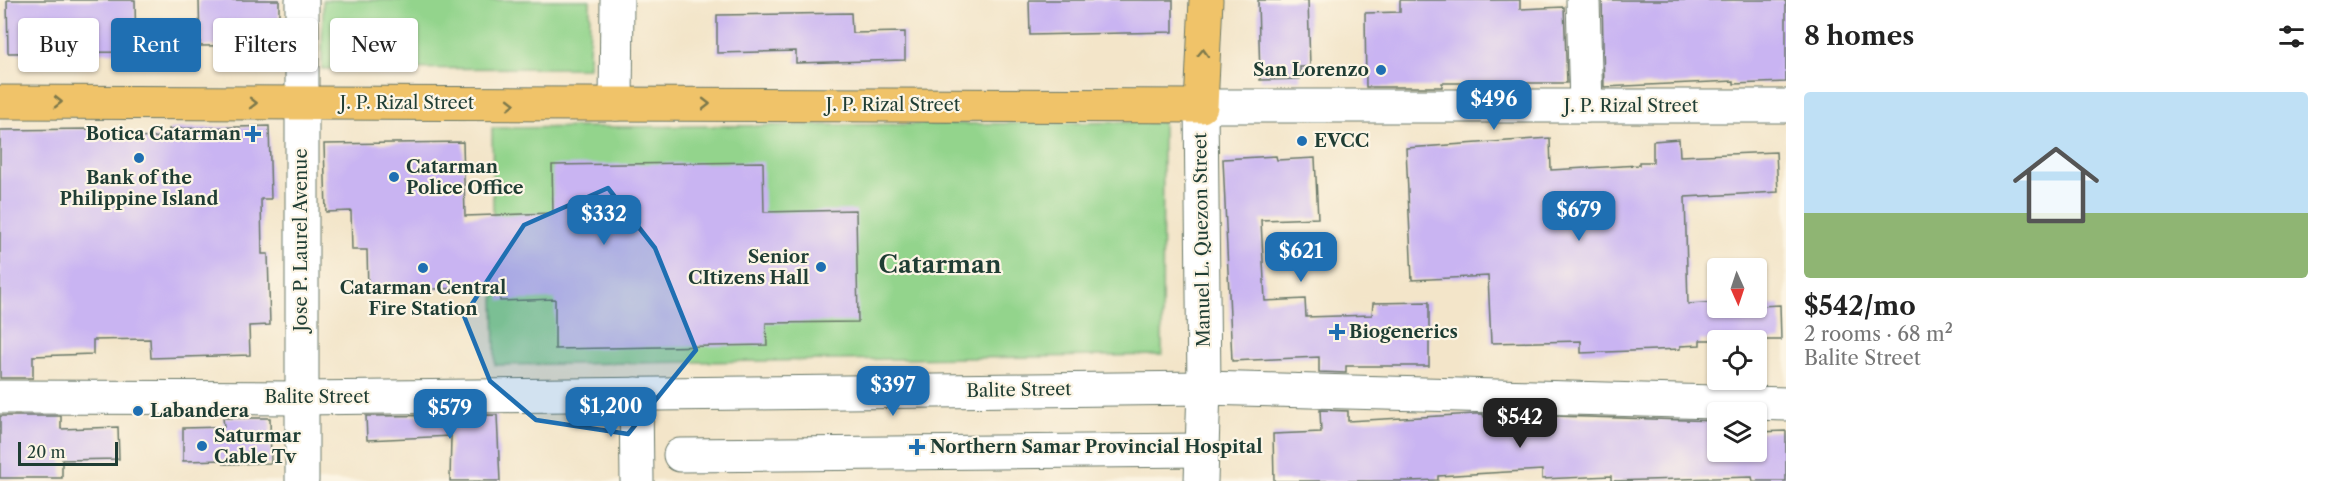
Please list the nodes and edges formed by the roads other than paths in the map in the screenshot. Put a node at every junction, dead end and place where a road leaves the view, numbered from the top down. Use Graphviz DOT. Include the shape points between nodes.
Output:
graph roads {
  1 [pos="302,0"];
  2 [pos="616,0"];
  3 [pos="1206,0"];
  4 [pos="1583,0"];
  5 [pos="0,102"];
  6 [pos="301,103"];
  7 [pos="616,104"];
  8 [pos="1201,106"];
  9 [pos="1586,106"];
  10 [pos="1786,106"];
  11 [pos="1204,387"];
  12 [pos="636,394"];
  13 [pos="0,398"];
  14 [pos="302,398"];
  15 [pos="1786,404"];
  16 [pos="681,455"];
  17 [pos="1202,465"];
  18 [pos="302,481"];
  19 [pos="637,481"];
  1 -- 6 [label="street, Jose P. Laurel Avenue"];
  2 -- 7 [label="street"];
  8 -- 3 [label="main road, Manuel L. Quezon Street, one-way"];
  4 -- 9 [label="street"];
  5 -- 6 [label="main road, J. P. Rizal Street, one-way"];
  6 -- 7 [label="main road, J. P. Rizal Street, one-way"];
  6 -- 14 [label="street, Jose P. Laurel Avenue"];
  7 -- 8 [label="main road, J. P. Rizal Street, one-way"];
  8 -- 9 [label="street, J. P. Rizal Street"];
  8 -- 11 [label="street, Manuel L. Quezon Street"];
  9 -- 10 [label="street, J. P. Rizal Street"];
  11 -- 12 [label="street, Balite Street"];
  11 -- 15 [label="street, Balite Street"];
  11 -- 17 [label="street, Manuel L. Quezon Street"];
  12 -- 14 [label="street, Balite Street"];
  12 -- 19 [label="street"];
  13 -- 14 [label="street, Balite Street"];
  14 -- 18 [label="street, Jose P. Laurel Avenue"];
  16 -- 17 [label="street"];
}
